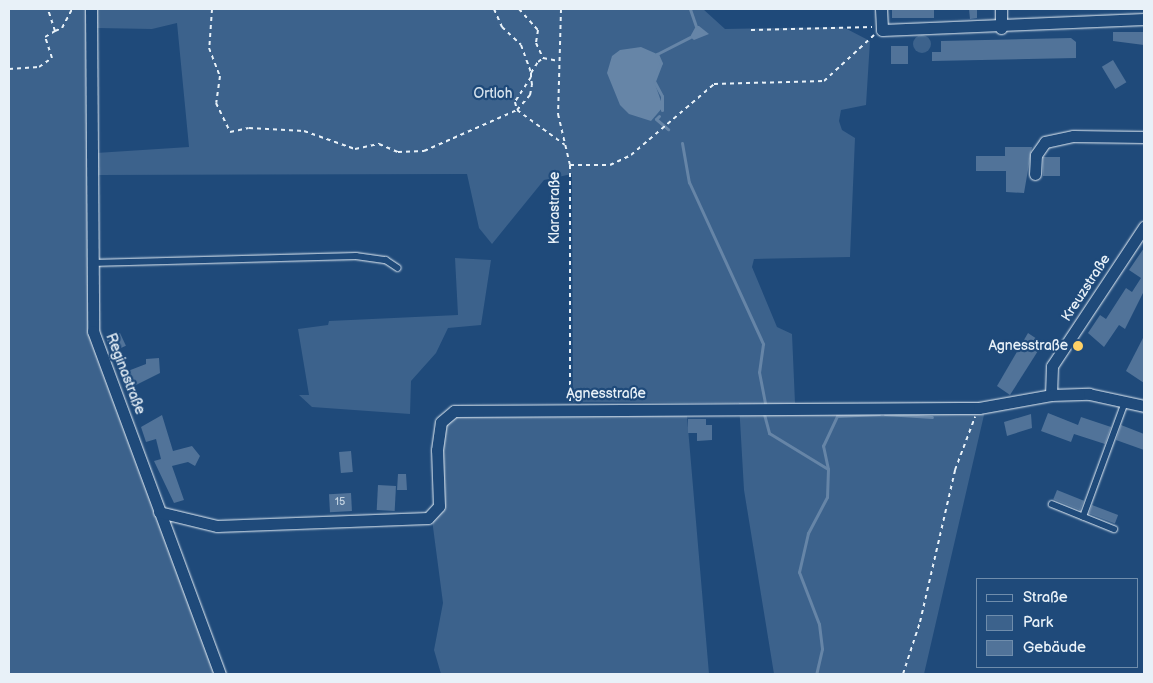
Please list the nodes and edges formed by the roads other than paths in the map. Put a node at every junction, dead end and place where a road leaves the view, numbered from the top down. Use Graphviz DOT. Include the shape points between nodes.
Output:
graph roads {
  1 [pos="91,9"];
  2 [pos="881,9"];
  3 [pos="1001,9"];
  4 [pos="1144,19"];
  5 [pos="1001,28"];
  6 [pos="1144,137"];
  7 [pos="1035,174"];
  8 [pos="1143,232"];
  9 [pos="91,263"];
  10 [pos="398,268"];
  11 [pos="1051,395"];
  12 [pos="1125,402"];
  13 [pos="1144,406"];
  14 [pos="1052,504"];
  15 [pos="159,512"];
  16 [pos="1083,516"];
  17 [pos="1114,528"];
  18 [pos="220,674"];
  1 -- 9 [label="street, Reginastraße"];
  2 -- 5 [label="street" via="882,28"];
  3 -- 5 [label="street"];
  4 -- 5 [label="street"];
  6 -- 7 [label="street" via="1073,136 1045,142 1036,155"];
  8 -- 11 [label="street, Kreuzstraße" via="1052,366"];
  9 -- 10 [label="lane" via="349,256 375,257"];
  9 -- 15 [label="street, Reginastraße" via="93,331"];
  11 -- 12 [label="street, Agnesstraße" via="1089,394"];
  11 -- 15 [label="street, Agnesstraße" via="979,408 454,411 445,416 437,450 439,506 428,518 217,526"];
  12 -- 13 [label="street, Agnesstraße"];
  12 -- 16 [label="lane"];
  14 -- 16 [label="lane"];
  15 -- 18 [label="street, Reginastraße"];
  16 -- 17 [label="lane"];
}
